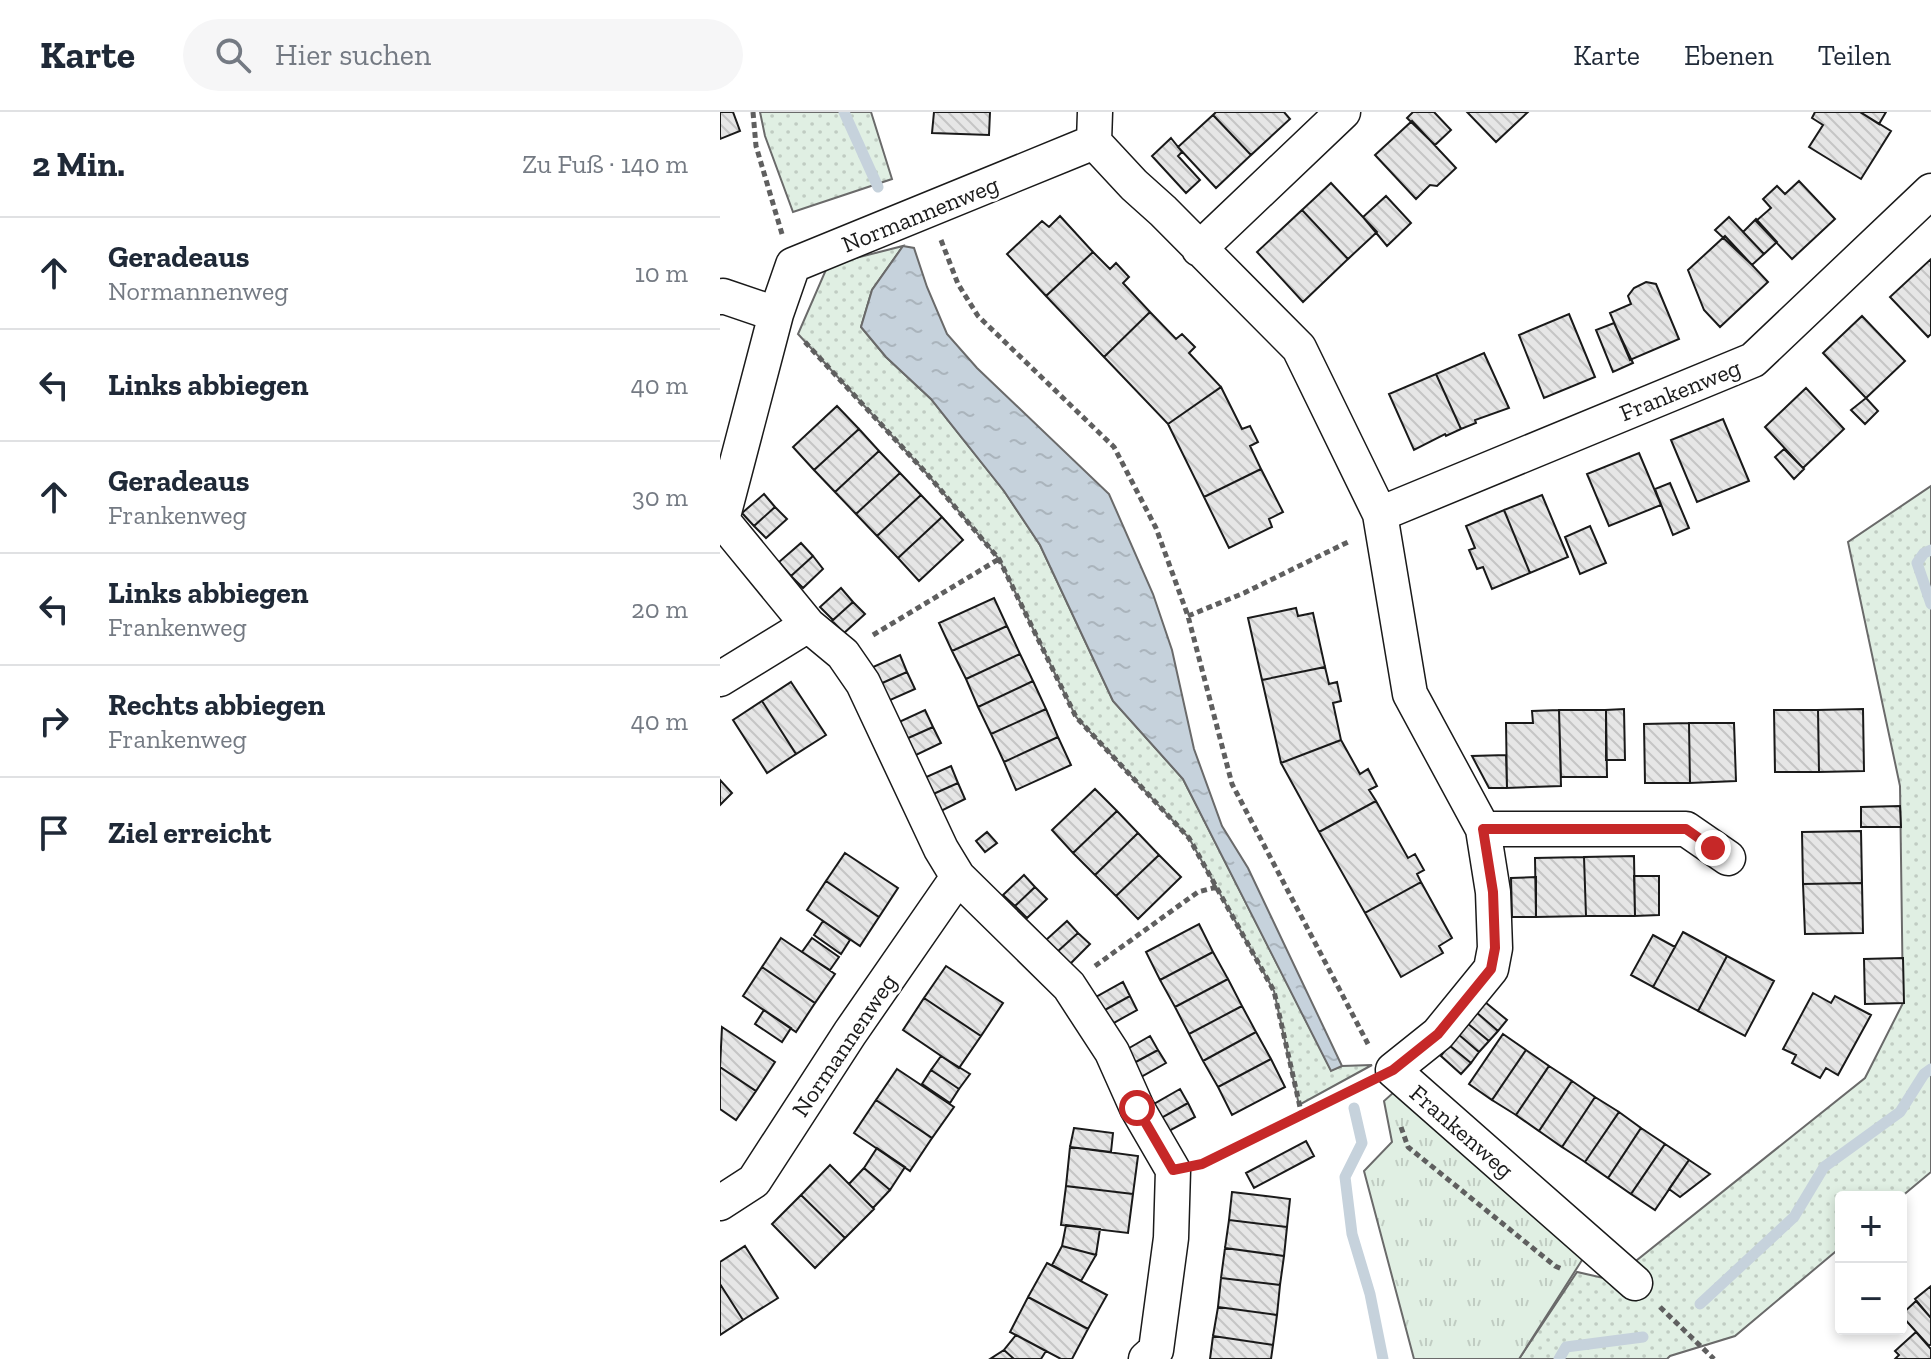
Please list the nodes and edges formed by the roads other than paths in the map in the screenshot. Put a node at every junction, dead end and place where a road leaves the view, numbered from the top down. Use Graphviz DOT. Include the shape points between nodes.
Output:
graph roads {
  1 [pos="1343,112"];
  2 [pos="1094,127"];
  3 [pos="1931,191"];
  4 [pos="1199,249"];
  5 [pos="720,297"];
  6 [pos="776,314"];
  7 [pos="1380,514"];
  8 [pos="808,625"];
  9 [pos="720,679"];
  10 [pos="1483,829"];
  11 [pos="1728,858"];
  12 [pos="958,877"];
  13 [pos="720,1203"];
  14 [pos="1635,1283"];
  15 [pos="1146,1359"];
  1 -- 4 [label="street"];
  2 -- 4 [label="street, Frankenweg"];
  2 -- 6 [label="street, Normannenweg" via="931,210 793,265"];
  3 -- 7 [label="street, Frankenweg" via="1753,360"];
  4 -- 7 [label="street, Frankenweg" via="1299,348"];
  5 -- 6 [label="street"];
  6 -- 8 [label="street" via="722,520"];
  7 -- 10 [label="street, Frankenweg" via="1410,694"];
  8 -- 9 [label="street"];
  8 -- 12 [label="street" via="843,654 863,683"];
  10 -- 11 [label="street" via="1686,829"];
  10 -- 14 [label="street, Frankenweg" via="1493,892 1491,969 1438,1034 1393,1070"];
  12 -- 13 [label="street, Normannenweg" via="754,1181"];
  12 -- 15 [label="street" via="1069,986 1112,1052 1173,1170 1171,1238 1158,1336 1156,1350"];
}
